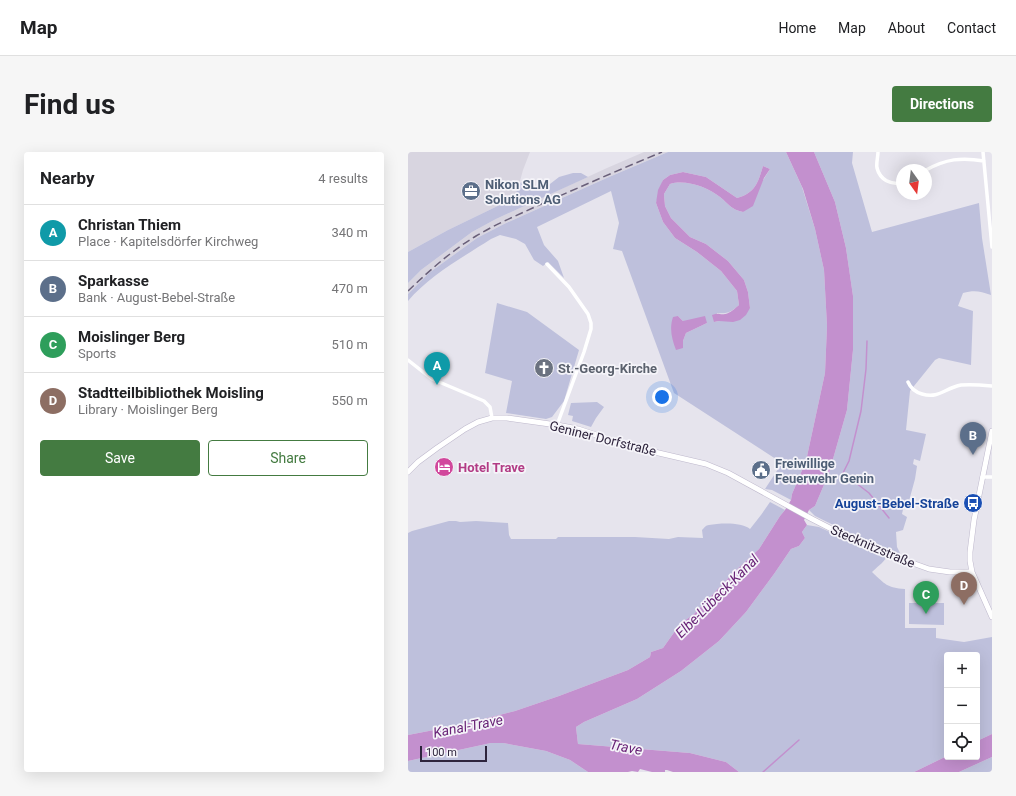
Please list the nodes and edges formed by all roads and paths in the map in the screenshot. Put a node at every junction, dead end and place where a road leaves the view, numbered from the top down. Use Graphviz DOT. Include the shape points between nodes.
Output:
graph roads {
  1 [pos="878,152"];
  2 [pos="983,152"];
  3 [pos="984,161"];
  4 [pos="932,167"];
  5 [pos="896,184"];
  6 [pos="992,246"];
  7 [pos="547,264"];
  8 [pos="408,360"];
  9 [pos="908,382"];
  10 [pos="992,386"];
  11 [pos="492,418"];
  12 [pos="558,425"];
  13 [pos="992,431"];
  14 [pos="408,472"];
  15 [pos="982,477"];
  16 [pos="992,477"];
  17 [pos="780,501"];
  18 [pos="972,572"];
  19 [pos="992,617"];
  1 -- 5 [label="street" via="877,168 889,182"];
  2 -- 3 [label="street"];
  3 -- 4 [label="street" via="948,160"];
  3 -- 6 [label="street"];
  7 -- 12 [label="street" via="569,287 588,314 591,323 584,352"];
  8 -- 11 [label="street" via="432,380 484,401 490,407"];
  9 -- 10 [label="street" via="916,393 928,396 959,385"];
  11 -- 12 [label="main road, Geniner Dorfstraße" via="511,418"];
  11 -- 14 [label="main road, Geniner Dorfstraße" via="465,429"];
  12 -- 17 [label="main road, Geniner Dorfstraße" via="578,429 633,448 706,464"];
  13 -- 15 [label="main road"];
  15 -- 16 [label="street"];
  15 -- 18 [label="main road" via="970,544"];
  17 -- 18 [label="main road, Stecknitzstraße" via="855,541 898,558 938,570"];
  18 -- 19 [label="main road"];
}
